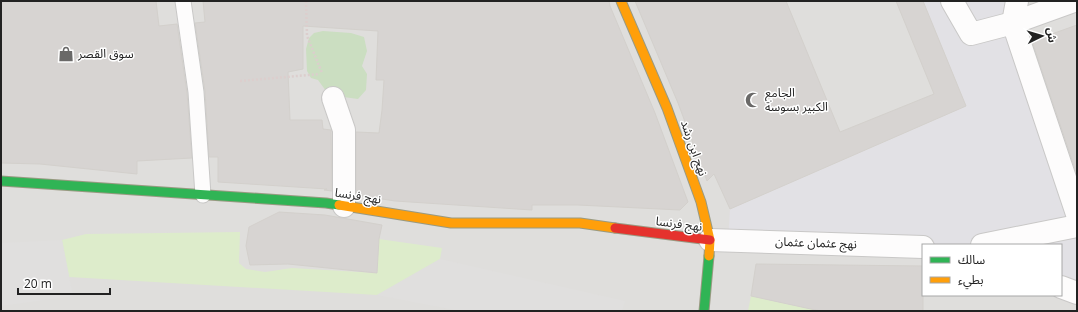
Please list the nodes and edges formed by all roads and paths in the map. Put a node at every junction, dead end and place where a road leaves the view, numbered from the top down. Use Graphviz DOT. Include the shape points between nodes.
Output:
graph roads {
  1 [pos="183,1"];
  2 [pos="306,1"];
  3 [pos="621,1"];
  4 [pos="952,1"];
  5 [pos="1017,1"];
  6 [pos="1074,1"];
  7 [pos="1013,23"];
  8 [pos="322,73"];
  9 [pos="240,82"];
  10 [pos="333,98"];
  11 [pos="1,182"];
  12 [pos="203,195"];
  13 [pos="344,206"];
  14 [pos="1077,214"];
  15 [pos="1077,226"];
  16 [pos="710,240"];
  17 [pos="987,244"];
  18 [pos="922,246"];
  19 [pos="1062,287"];
  20 [pos="1077,293"];
  21 [pos="704,311"];
  1 -- 12 [label="lane" via="196,92"];
  2 -- 8 [label="path" via="307,36"];
  3 -- 16 [label="street, نهج ابن رشد" via="667,108 701,202"];
  4 -- 7 [label="street" via="971,34"];
  5 -- 7 [label="street"];
  6 -- 7 [label="street"];
  7 -- 14 [label="street"];
  8 -- 9 [label="path"];
  8 -- 10 [label="path"];
  10 -- 13 [label="street" via="344,130"];
  11 -- 12 [label="street, نهج فرنسا"];
  12 -- 13 [label="street, نهج فرنسا"];
  13 -- 16 [label="street, نهج فرنسا" via="451,223 580,223"];
  15 -- 17 [label="street"];
  16 -- 18 [label="street, نهج عثمان عثمان"];
  16 -- 21 [label="street, نهج ابن رشد"];
  19 -- 20 [label="street"];
}
